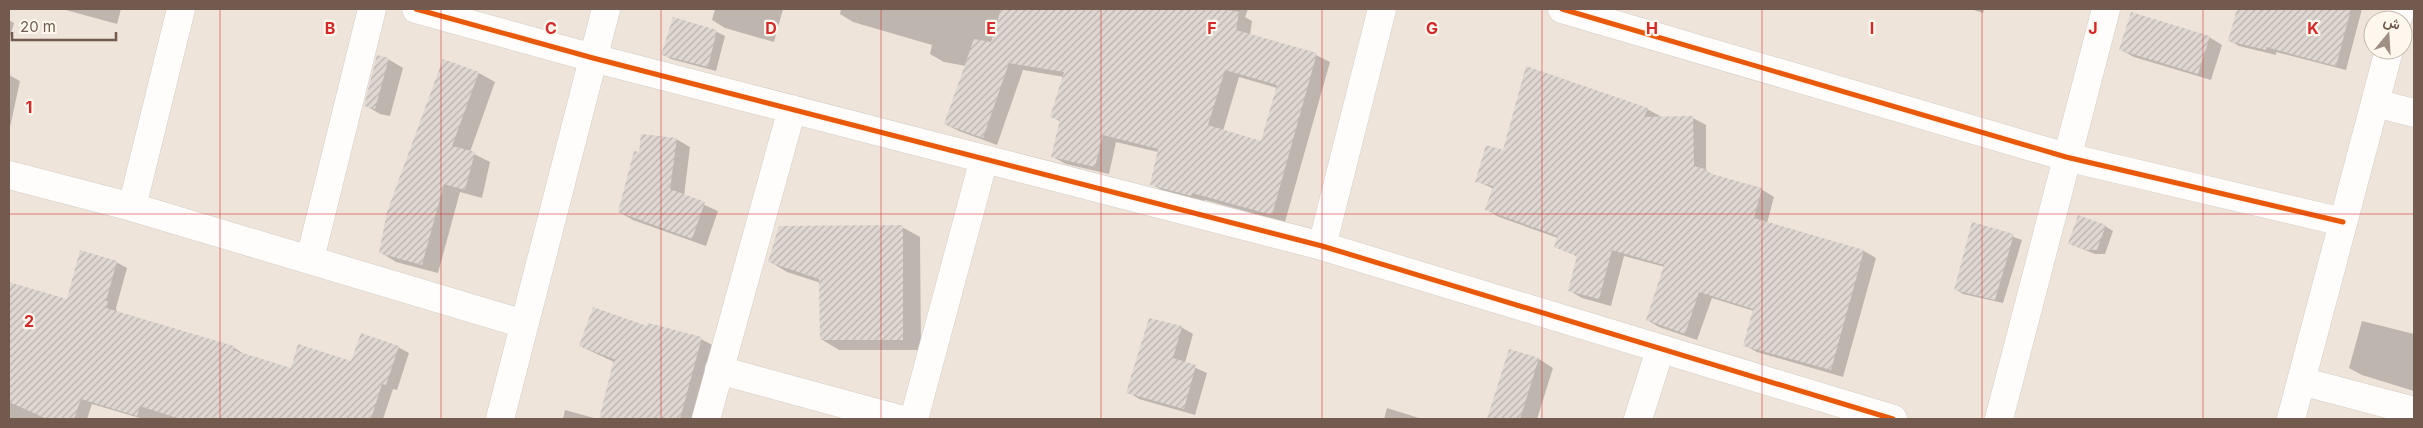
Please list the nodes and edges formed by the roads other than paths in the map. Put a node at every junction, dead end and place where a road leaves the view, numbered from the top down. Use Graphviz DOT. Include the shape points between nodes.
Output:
graph roads {
  1 [pos="181,9"];
  2 [pos="372,9"];
  3 [pos="416,9"];
  4 [pos="606,9"];
  5 [pos="1382,9"];
  6 [pos="1562,9"];
  7 [pos="2106,9"];
  8 [pos="593,58"];
  9 [pos="2387,60"];
  10 [pos="2375,103"];
  11 [pos="792,109"];
  12 [pos="2414,113"];
  13 [pos="2066,157"];
  14 [pos="984,158"];
  15 [pos="9,175"];
  16 [pos="132,207"];
  17 [pos="2343,222"];
  18 [pos="1322,246"];
  19 [pos="310,259"];
  20 [pos="524,324"];
  21 [pos="1660,350"];
  22 [pos="720,370"];
  23 [pos="2301,381"];
  24 [pos="2414,411"];
  25 [pos="1856,414"];
  26 [pos="500,419"];
  27 [pos="706,419"];
  28 [pos="899,419"];
  29 [pos="914,419"];
  30 [pos="1638,419"];
  31 [pos="1893,419"];
  32 [pos="1999,419"];
  33 [pos="2291,419"];
  1 -- 16 [label="street"];
  2 -- 19 [label="street"];
  3 -- 8 [label="street"];
  4 -- 8 [label="street"];
  5 -- 18 [label="street"];
  6 -- 13 [label="street"];
  7 -- 13 [label="street"];
  8 -- 11 [label="street"];
  8 -- 20 [label="street"];
  9 -- 10 [label="street"];
  10 -- 12 [label="street"];
  10 -- 17 [label="street"];
  11 -- 14 [label="street"];
  11 -- 22 [label="street"];
  13 -- 17 [label="street"];
  13 -- 32 [label="street"];
  14 -- 18 [label="street"];
  14 -- 29 [label="street"];
  15 -- 16 [label="street"];
  16 -- 19 [label="street"];
  17 -- 23 [label="street"];
  18 -- 21 [label="street"];
  19 -- 20 [label="street"];
  20 -- 26 [label="street"];
  21 -- 25 [label="street"];
  21 -- 30 [label="street"];
  22 -- 27 [label="street"];
  22 -- 28 [label="street"];
  23 -- 24 [label="street"];
  23 -- 33 [label="street"];
  25 -- 31 [label="street"];
}
